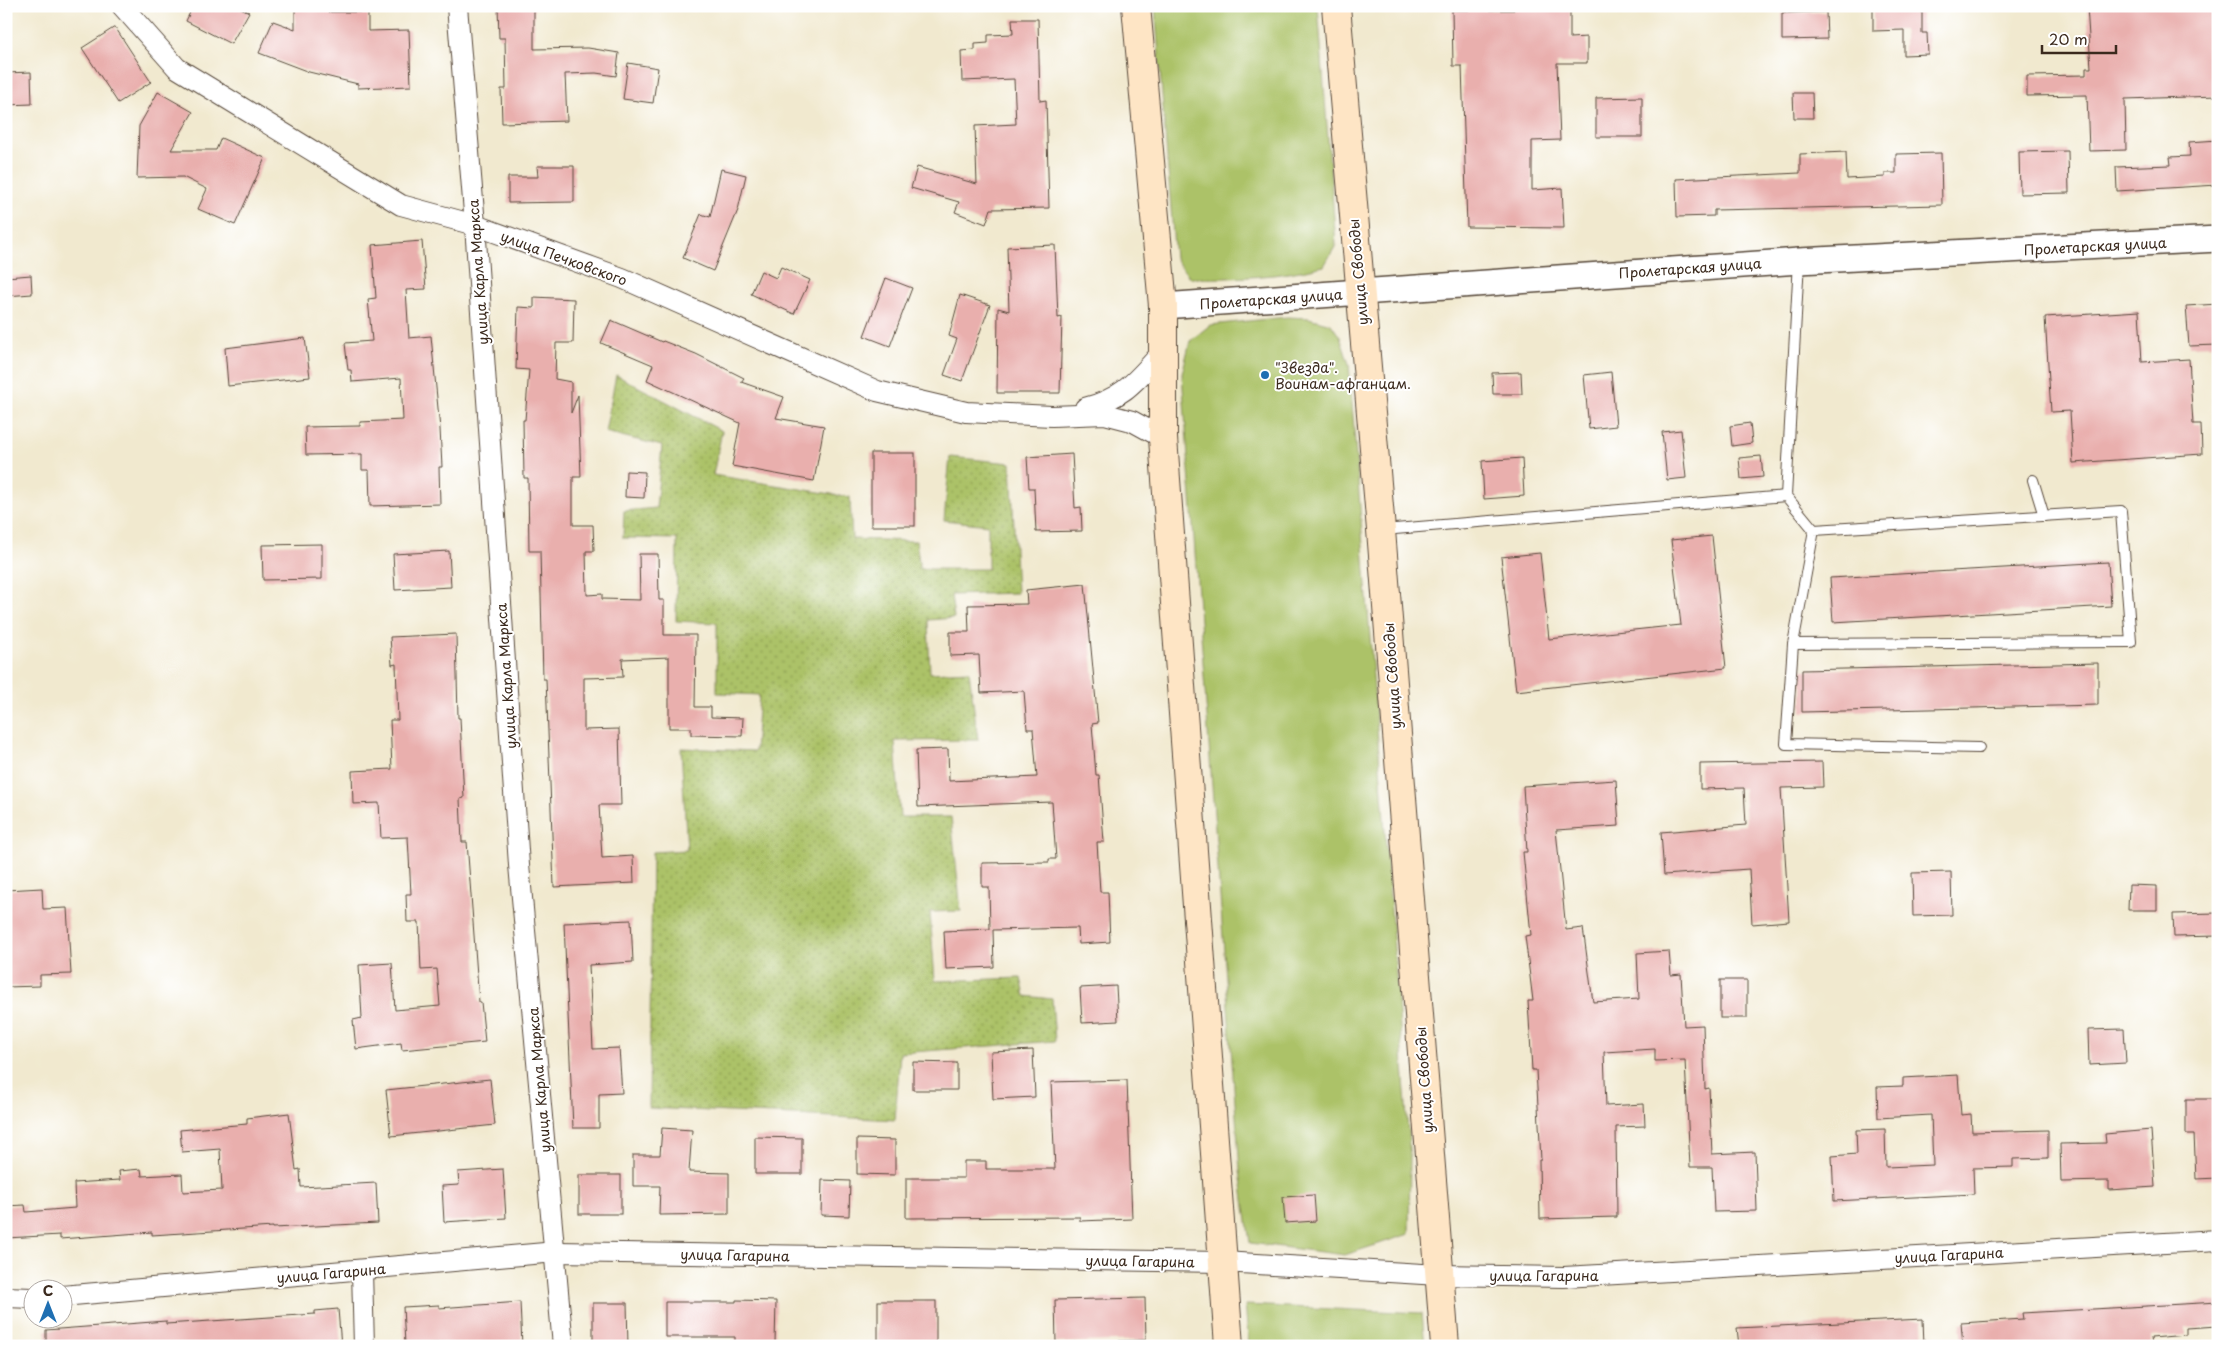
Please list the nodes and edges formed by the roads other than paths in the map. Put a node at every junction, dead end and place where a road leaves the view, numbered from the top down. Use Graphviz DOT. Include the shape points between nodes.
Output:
graph roads {
  1 [pos="122,6"];
  2 [pos="457,6"];
  3 [pos="1136,6"];
  4 [pos="1336,6"];
  5 [pos="475,225"];
  6 [pos="2218,239"];
  7 [pos="1799,262"];
  8 [pos="1360,293"];
  9 [pos="1163,306"];
  10 [pos="1164,350"];
  11 [pos="1052,416"];
  12 [pos="1163,438"];
  13 [pos="2033,480"];
  14 [pos="1786,496"];
  15 [pos="2044,516"];
  16 [pos="1381,530"];
  17 [pos="1814,530"];
  18 [pos="1793,644"];
  19 [pos="1979,748"];
  20 [pos="2218,1240"];
  21 [pos="556,1252"];
  22 [pos="1223,1262"];
  23 [pos="362,1271"];
  24 [pos="1439,1275"];
  25 [pos="72,1295"];
  26 [pos="6,1297"];
  27 [pos="22,1298"];
  28 [pos="364,1346"];
  29 [pos="562,1346"];
  30 [pos="1230,1346"];
  31 [pos="1445,1346"];
  1 -- 5 [label="street, улица Печковского" via="177,68 401,206"];
  2 -- 5 [label="street, улица Карла Маркса"];
  3 -- 9 [label="main road"];
  4 -- 8 [label="main road, улица Свободы"];
  5 -- 11 [label="street, улица Печковского" via="622,278 877,391 966,412"];
  5 -- 21 [label="street, улица Карла Маркса" via="519,865"];
  6 -- 7 [label="street, Пролетарская улица"];
  7 -- 8 [label="street, Пролетарская улица"];
  7 -- 14 [label="lane"];
  8 -- 9 [label="street, Пролетарская улица"];
  8 -- 16 [label="main road, улица Свободы"];
  9 -- 10 [label="main road"];
  10 -- 11 [label="street" via="1130,387 1106,403"];
  10 -- 12 [label="main road"];
  11 -- 12 [label="street" via="1105,414 1132,421"];
  12 -- 22 [label="main road"];
  13 -- 15 [label="lane"];
  14 -- 16 [label="lane"];
  14 -- 17 [label="lane"];
  15 -- 17 [label="lane"];
  15 -- 18 [label="lane" via="2121,511 2131,642"];
  16 -- 24 [label="main road, улица Свободы"];
  17 -- 18 [label="lane"];
  18 -- 19 [label="lane" via="1786,744"];
  20 -- 24 [label="street, улица Гагарина" via="1564,1277"];
  21 -- 22 [label="street, улица Гагарина"];
  21 -- 23 [label="street, улица Гагарина"];
  21 -- 29 [label="street, улица Карла Маркса"];
  22 -- 24 [label="street, улица Гагарина"];
  22 -- 30 [label="main road"];
  23 -- 25 [label="street, улица Гагарина"];
  23 -- 28 [label="street"];
  24 -- 31 [label="main road, улица Свободы"];
  26 -- 27 [label="street"];
}
